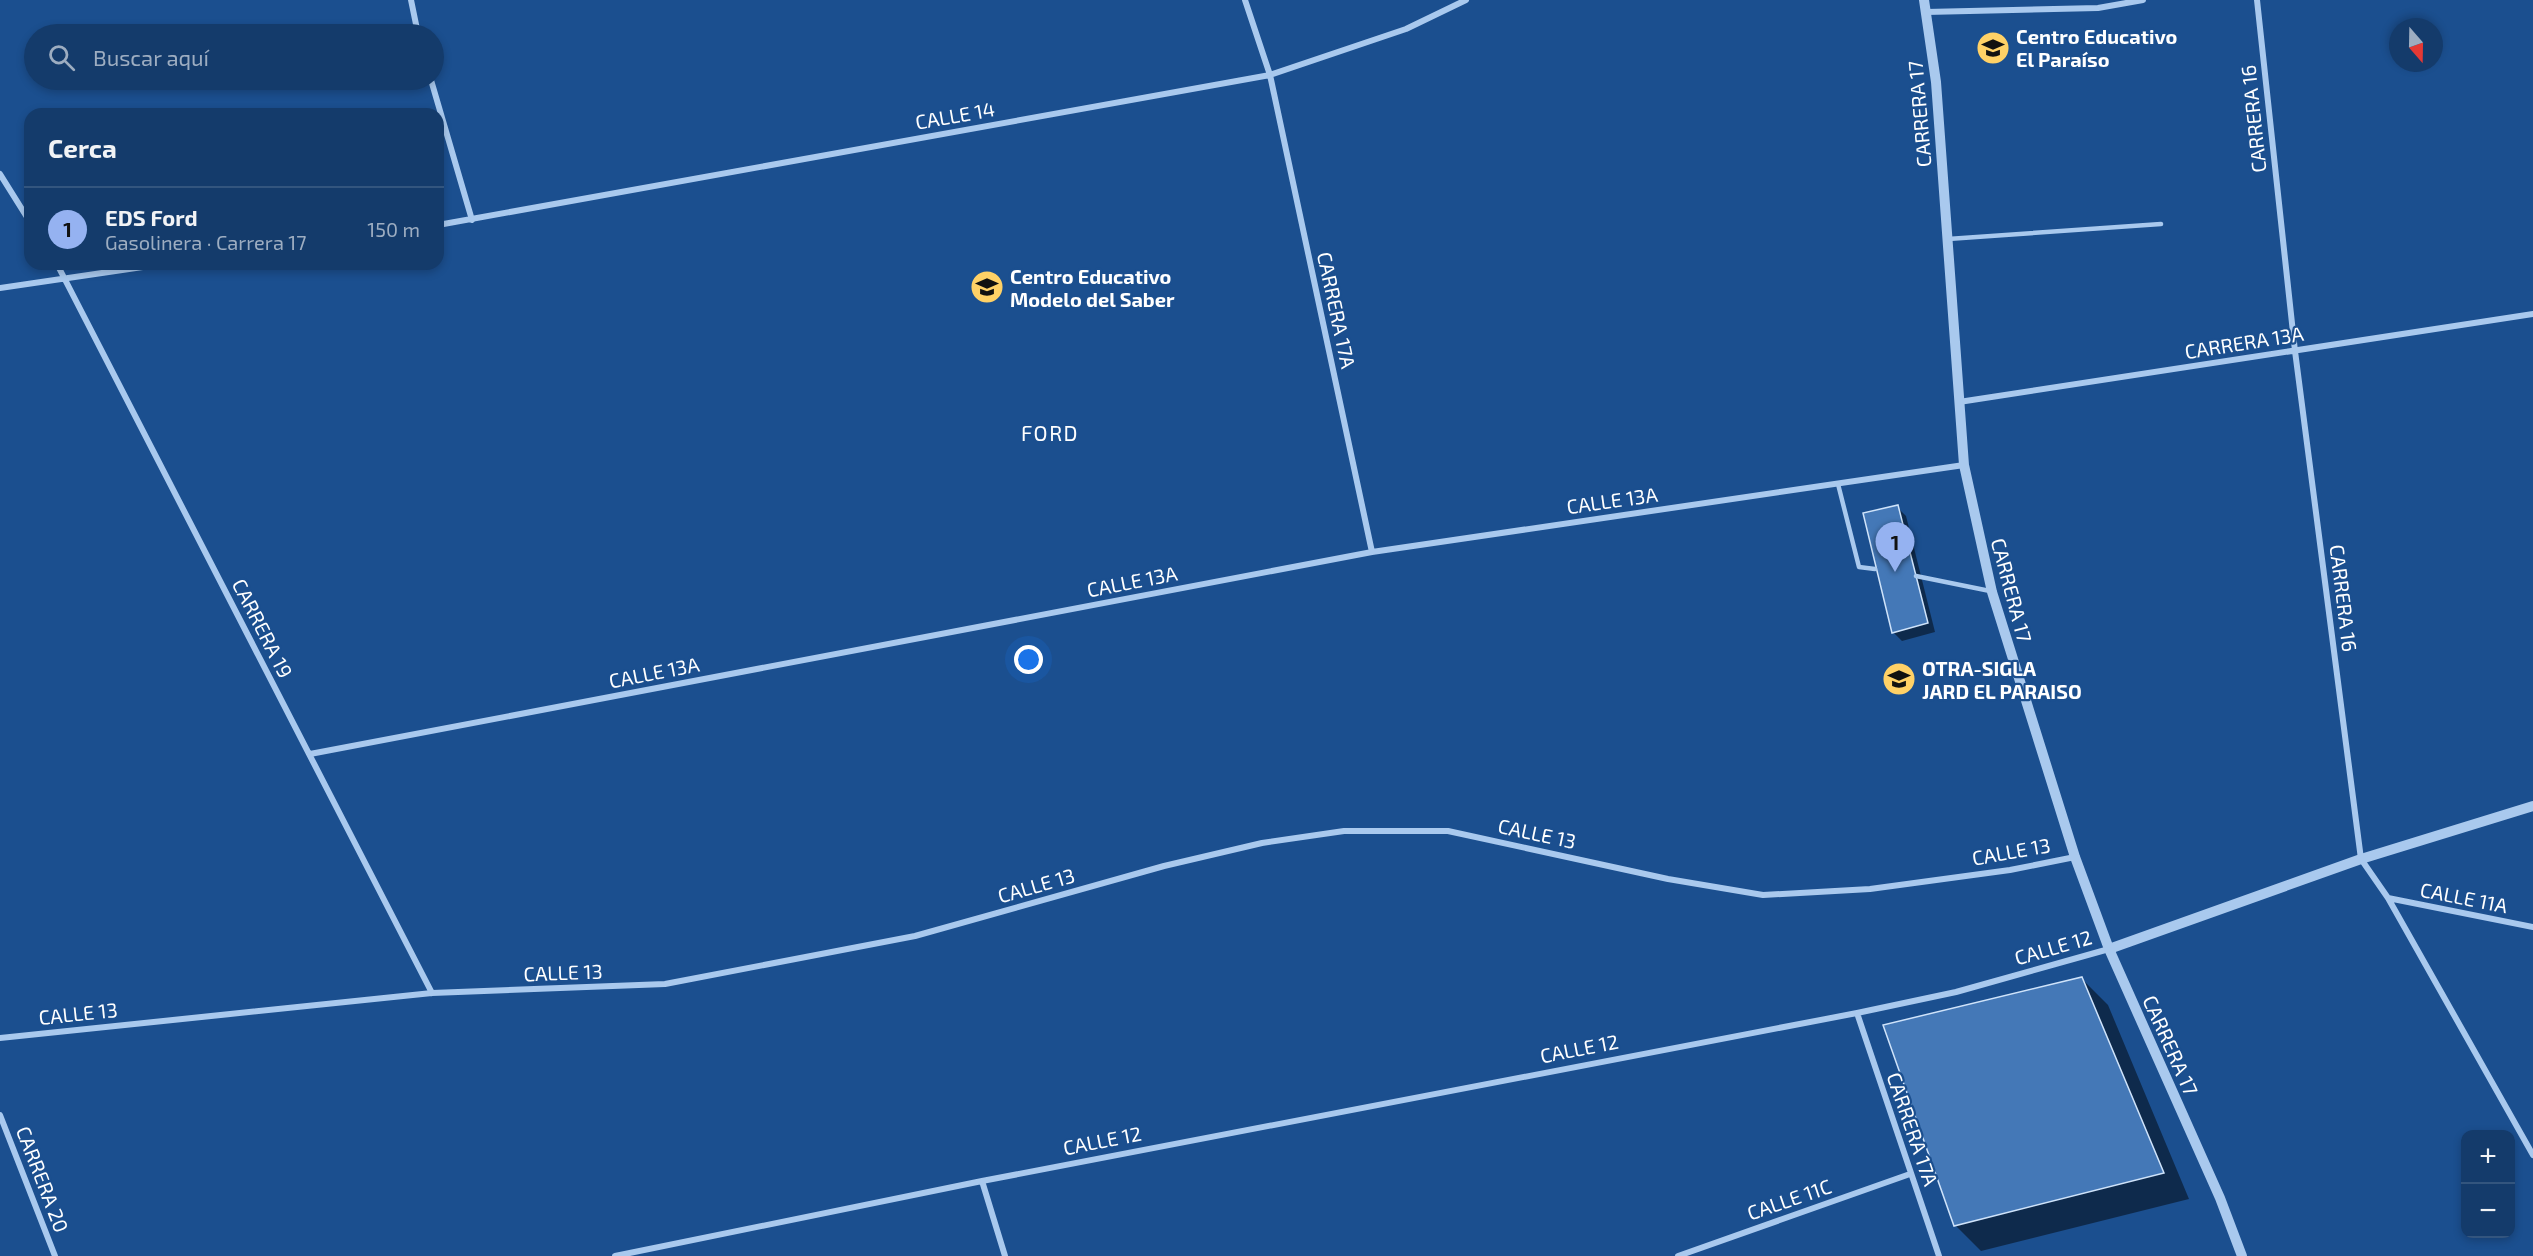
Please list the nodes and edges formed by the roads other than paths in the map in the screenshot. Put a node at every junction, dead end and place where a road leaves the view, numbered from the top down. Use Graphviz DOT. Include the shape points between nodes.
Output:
graph roads {
  1 [pos="411,0"];
  2 [pos="1245,0"];
  3 [pos="1466,0"];
  4 [pos="1924,0"];
  5 [pos="2142,0"];
  6 [pos="2257,0"];
  7 [pos="1926,12"];
  8 [pos="416,24"];
  9 [pos="1270,75"];
  10 [pos="434,90"];
  11 [pos="439,108"];
  12 [pos="444,124"];
  13 [pos="0,174"];
  14 [pos="24,212"];
  15 [pos="472,220"];
  16 [pos="444,224"];
  17 [pos="2161,224"];
  18 [pos="1948,239"];
  19 [pos="61,270"];
  20 [pos="121,270"];
  21 [pos="66,278"];
  22 [pos="0,288"];
  23 [pos="2533,314"];
  24 [pos="2295,351"];
  25 [pos="1959,402"];
  26 [pos="1964,465"];
  27 [pos="1838,484"];
  28 [pos="1372,552"];
  29 [pos="1875,569"];
  30 [pos="1916,576"];
  31 [pos="1992,592"];
  32 [pos="310,754"];
  33 [pos="2533,806"];
  34 [pos="2075,857"];
  35 [pos="2361,859"];
  36 [pos="2388,898"];
  37 [pos="2533,927"];
  38 [pos="2109,949"];
  39 [pos="432,993"];
  40 [pos="1857,1013"];
  41 [pos="0,1038"];
  42 [pos="0,1114"];
  43 [pos="2533,1155"];
  44 [pos="1911,1174"];
  45 [pos="982,1181"];
  46 [pos="55,1256"];
  47 [pos="615,1256"];
  48 [pos="1005,1256"];
  49 [pos="1678,1256"];
  50 [pos="1938,1256"];
  51 [pos="2242,1256"];
  1 -- 8 [label="street"];
  2 -- 9 [label="street, CARRERA 17A"];
  3 -- 9 [label="street, CALLE 14" via="1406,29"];
  4 -- 7 [label="street, CARRERA 17"];
  5 -- 7 [label="street" via="2098,8"];
  6 -- 24 [label="street, CARRERA 16"];
  7 -- 18 [label="street, CARRERA 17" via="1936,82"];
  9 -- 15 [label="street, CALLE 14"];
  9 -- 28 [label="street, CARRERA 17A"];
  10 -- 11 [label="street"];
  12 -- 15 [label="street"];
  13 -- 14 [label="street"];
  15 -- 16 [label="street, CALLE 14"];
  17 -- 18 [label="lane"];
  18 -- 25 [label="street, CARRERA 17"];
  19 -- 21 [label="street, CARRERA 19"];
  20 -- 21 [label="street"];
  21 -- 22 [label="street"];
  21 -- 32 [label="street, CARRERA 19"];
  23 -- 24 [label="street, CARRERA 13A"];
  24 -- 25 [label="street, CARRERA 13A"];
  24 -- 35 [label="street, CARRERA 16"];
  25 -- 26 [label="street, CARRERA 17"];
  26 -- 27 [label="street, CALLE 13A"];
  26 -- 31 [label="street, CARRERA 17"];
  27 -- 28 [label="street, CALLE 13A"];
  27 -- 29 [label="lane" via="1859,567"];
  28 -- 32 [label="street, CALLE 13A"];
  30 -- 31 [label="lane"];
  31 -- 34 [label="street, CARRERA 17"];
  32 -- 39 [label="street, CARRERA 19"];
  33 -- 35 [label="street, CALLE 12"];
  34 -- 38 [label="street, CARRERA 17"];
  34 -- 39 [label="street, CALLE 13" via="1870,889 1763,895 1668,879 1448,831 1344,831 1262,843 1164,866 915,936 665,984"];
  35 -- 36 [label="street, CARRERA 16"];
  35 -- 38 [label="street, CALLE 12"];
  36 -- 37 [label="street, CALLE 11A"];
  36 -- 43 [label="street, CARRERA 16"];
  38 -- 40 [label="street, CALLE 12" via="1956,992"];
  38 -- 51 [label="street, CARRERA 17"];
  39 -- 41 [label="street, CALLE 13"];
  40 -- 44 [label="street, CARRERA 17A"];
  40 -- 45 [label="street, CALLE 12"];
  42 -- 46 [label="street, CARRERA 20"];
  44 -- 49 [label="street, CALLE 11C"];
  44 -- 50 [label="street, CARRERA 17A"];
  45 -- 47 [label="street, CALLE 12"];
  45 -- 48 [label="street"];
}
